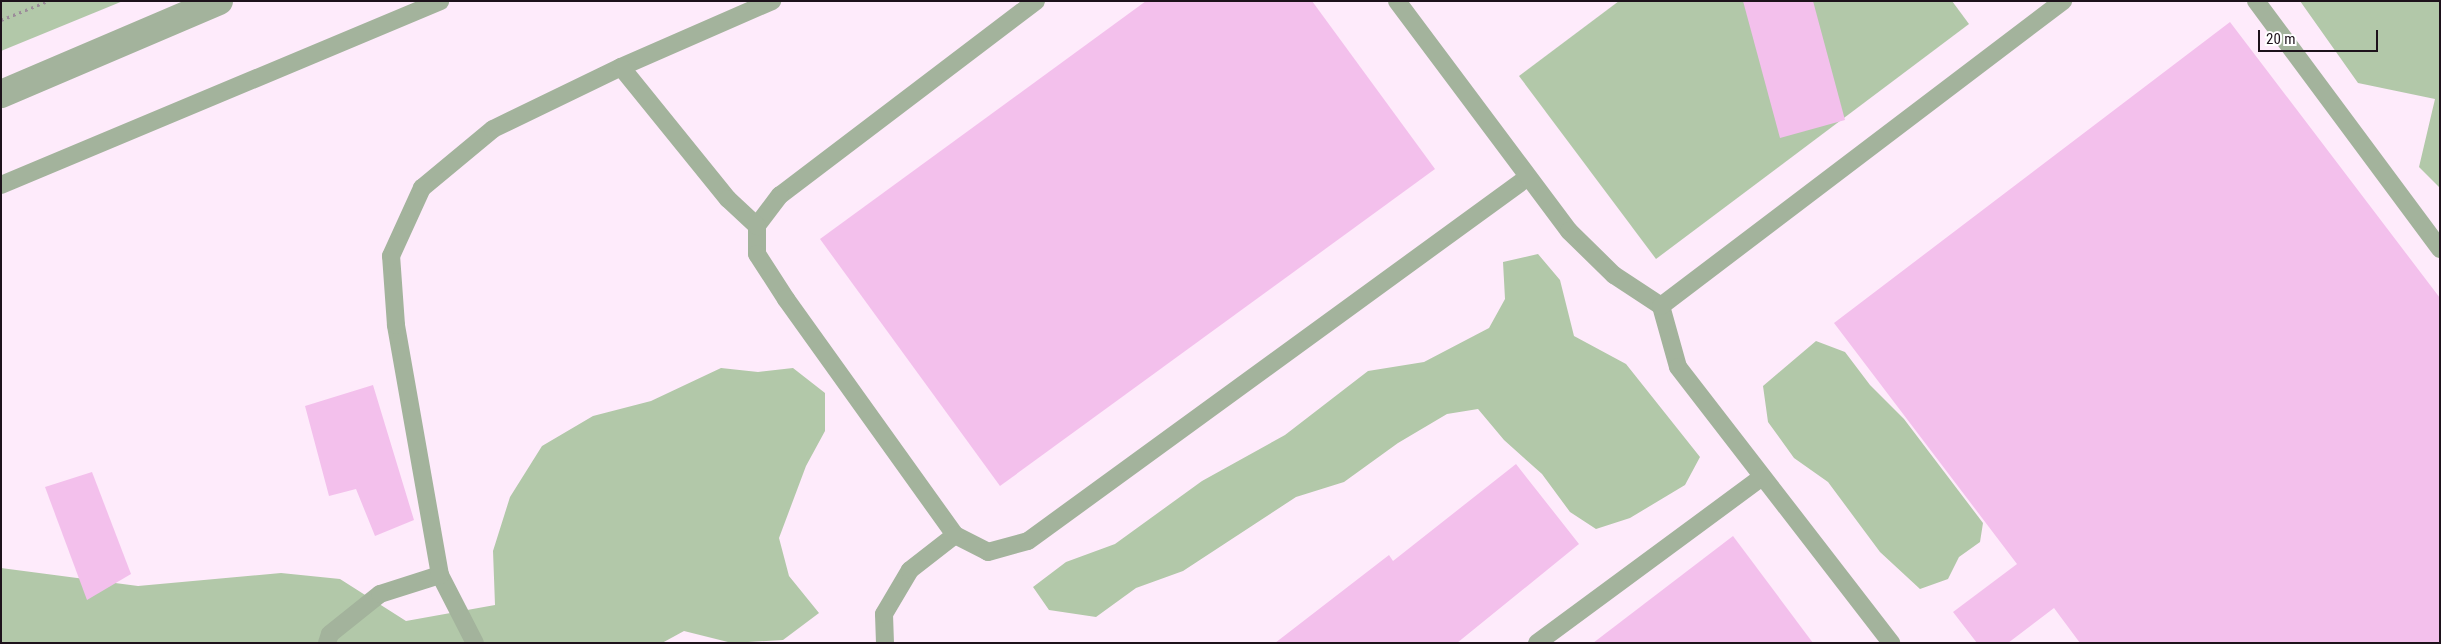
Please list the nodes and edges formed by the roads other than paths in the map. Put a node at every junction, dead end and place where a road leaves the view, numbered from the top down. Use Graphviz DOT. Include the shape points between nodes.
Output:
graph roads {
  1 [pos="219,1"];
  2 [pos="440,1"];
  3 [pos="772,1"];
  4 [pos="1036,1"];
  5 [pos="1397,1"];
  6 [pos="2063,1"];
  7 [pos="2256,1"];
  8 [pos="621,67"];
  9 [pos="1,94"];
  10 [pos="1528,177"];
  11 [pos="1,185"];
  12 [pos="757,226"];
  13 [pos="2440,249"];
  14 [pos="1662,306"];
  15 [pos="1762,477"];
  16 [pos="955,535"];
  17 [pos="440,575"];
  18 [pos="327,643"];
  19 [pos="475,643"];
  20 [pos="885,643"];
  21 [pos="1537,643"];
  22 [pos="1891,643"];
  1 -- 9 [label="street"];
  2 -- 11 [label="lane"];
  3 -- 8 [label="lane"];
  4 -- 12 [label="lane" via="780,196"];
  5 -- 10 [label="lane"];
  6 -- 14 [label="lane"];
  7 -- 13 [label="lane"];
  8 -- 12 [label="lane" via="728,199"];
  8 -- 17 [label="lane" via="486,135 422,188 391,256 396,325"];
  10 -- 14 [label="lane" via="1569,232 1614,275"];
  10 -- 16 [label="lane" via="1028,541 988,552"];
  12 -- 16 [label="lane" via="757,254"];
  14 -- 15 [label="lane" via="1678,367"];
  15 -- 21 [label="lane"];
  15 -- 22 [label="lane"];
  16 -- 20 [label="lane" via="910,570 884,614"];
  17 -- 18 [label="lane" via="380,594 330,634"];
  17 -- 19 [label="lane"];
}
